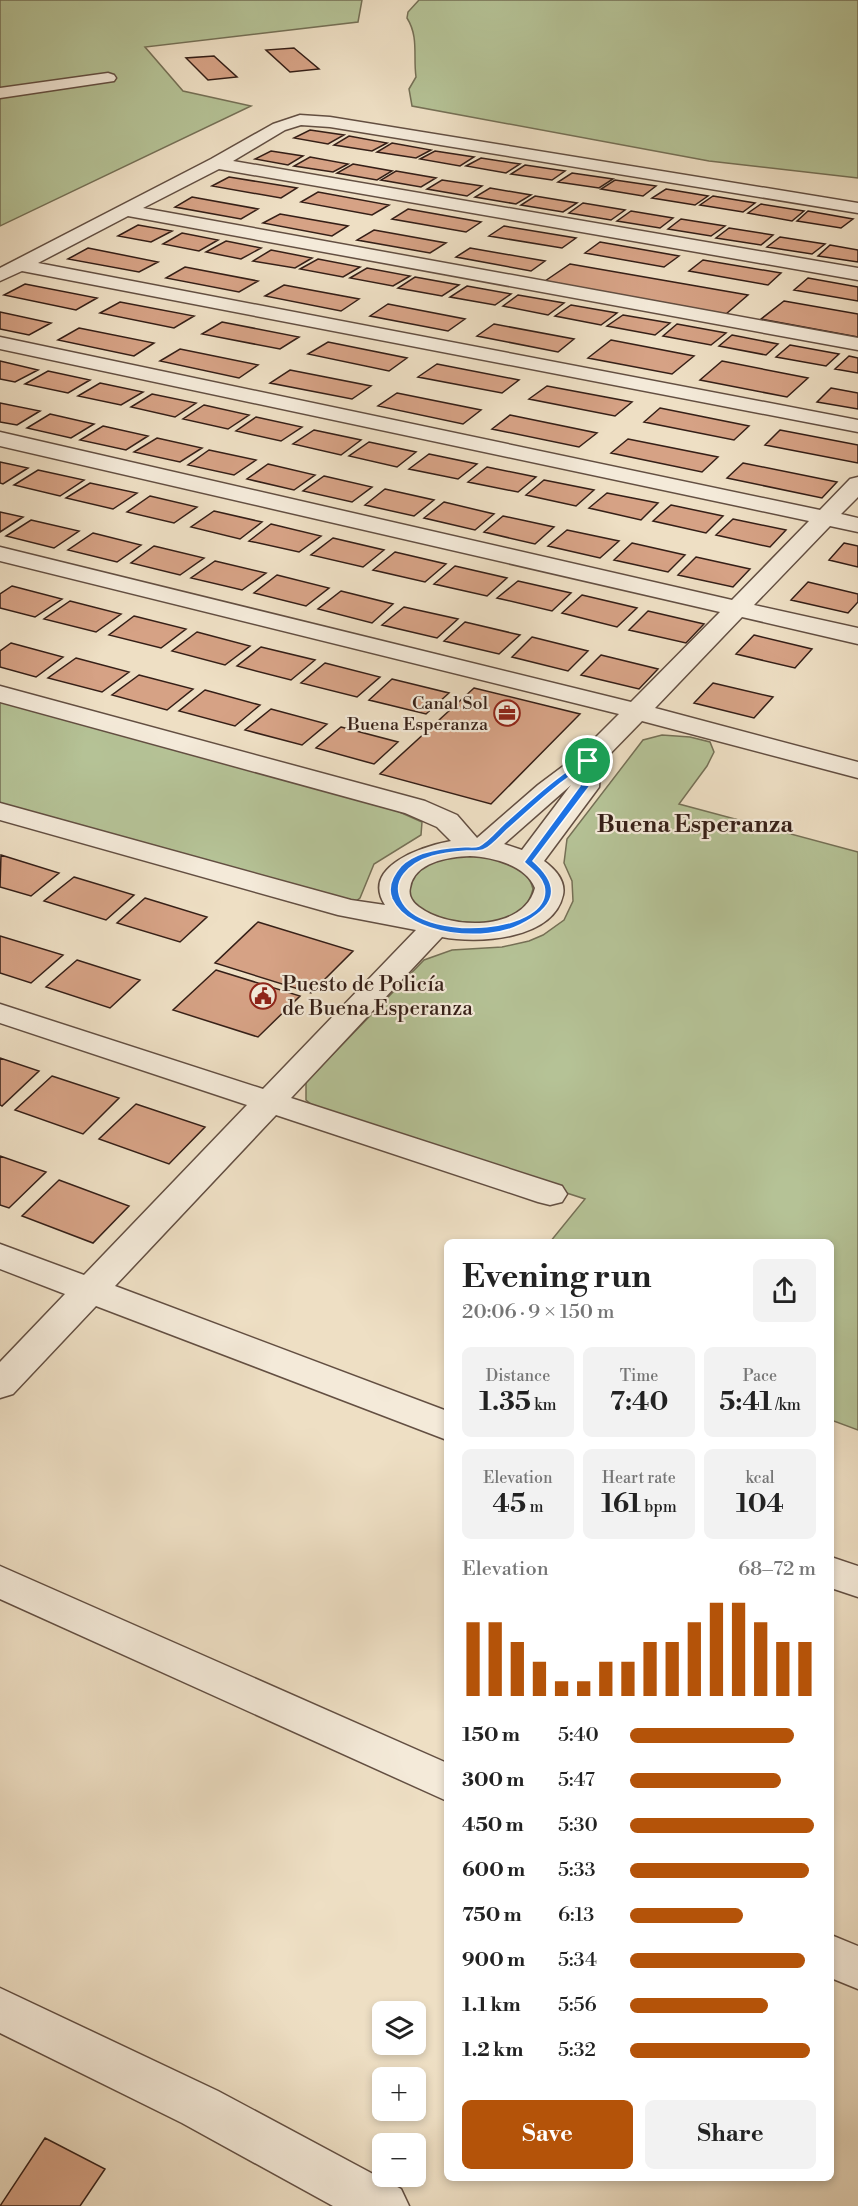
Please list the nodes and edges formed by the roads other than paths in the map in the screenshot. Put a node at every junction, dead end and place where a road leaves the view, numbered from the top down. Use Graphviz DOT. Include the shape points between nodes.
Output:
graph roads {
  1 [pos="108,78"];
  2 [pos="0,93"];
  3 [pos="217,163"];
  4 [pos="858,208"];
  5 [pos="125,210"];
  6 [pos="20,265"];
  7 [pos="858,274"];
  8 [pos="0,275"];
  9 [pos="0,344"];
  10 [pos="858,344"];
  11 [pos="858,426"];
  12 [pos="0,439"];
  13 [pos="858,484"];
  14 [pos="825,518"];
  15 [pos="858,525"];
  16 [pos="0,554"];
  17 [pos="738,608"];
  18 [pos="858,636"];
  19 [pos="0,694"];
  20 [pos="637,711"];
  21 [pos="588,761"];
  22 [pos="858,770"];
  23 [pos="0,811"];
  24 [pos="475,848"];
  25 [pos="528,862"];
  26 [pos="425,922"];
  27 [pos="0,1013"];
  28 [pos="267,1102"];
  29 [pos="550,1194"];
  30 [pos="0,1256"];
  31 [pos="90,1290"];
  32 [pos="0,1385"];
  33 [pos="444,1425"];
  34 [pos="834,1573"];
  35 [pos="0,1581"];
  36 [pos="858,1582"];
  37 [pos="444,1782"];
  38 [pos="834,1957"];
  39 [pos="858,1968"];
  40 [pos="0,2009"];
  41 [pos="383,2206"];
  1 -- 2 [label="street"];
  3 -- 4 [label="street" via="288,123 317,121"];
  3 -- 5 [label="street"];
  3 -- 7 [label="street"];
  5 -- 6 [label="street"];
  5 -- 10 [label="street"];
  6 -- 8 [label="street"];
  6 -- 11 [label="street"];
  9 -- 14 [label="street"];
  12 -- 17 [label="street"];
  13 -- 14 [label="street"];
  14 -- 15 [label="street"];
  14 -- 17 [label="street"];
  16 -- 20 [label="street"];
  17 -- 18 [label="street"];
  17 -- 20 [label="street"];
  19 -- 24 [label="street" via="415,807 450,821"];
  20 -- 21 [label="street"];
  20 -- 22 [label="street"];
  21 -- 24 [label="street"];
  21 -- 25 [label="street" via="585,787"];
  23 -- 26 [label="street" via="349,909"];
  24 -- 25 [label="street" via="507,853"];
  24 -- 26 [label="street" via="422,856 406,866 396,879 394,893 400,906"];
  25 -- 26 [label="street" via="543,874 549,888 546,902 533,915 514,925 489,930 461,931"];
  26 -- 28 [label="street"];
  27 -- 28 [label="street"];
  28 -- 29 [label="street"];
  28 -- 31 [label="street"];
  30 -- 31 [label="street"];
  31 -- 32 [label="street"];
  31 -- 33 [label="street"];
  34 -- 36 [label="street"];
  35 -- 37 [label="street"];
  38 -- 39 [label="street"];
  40 -- 41 [label="street" via="200,2107"];
}
